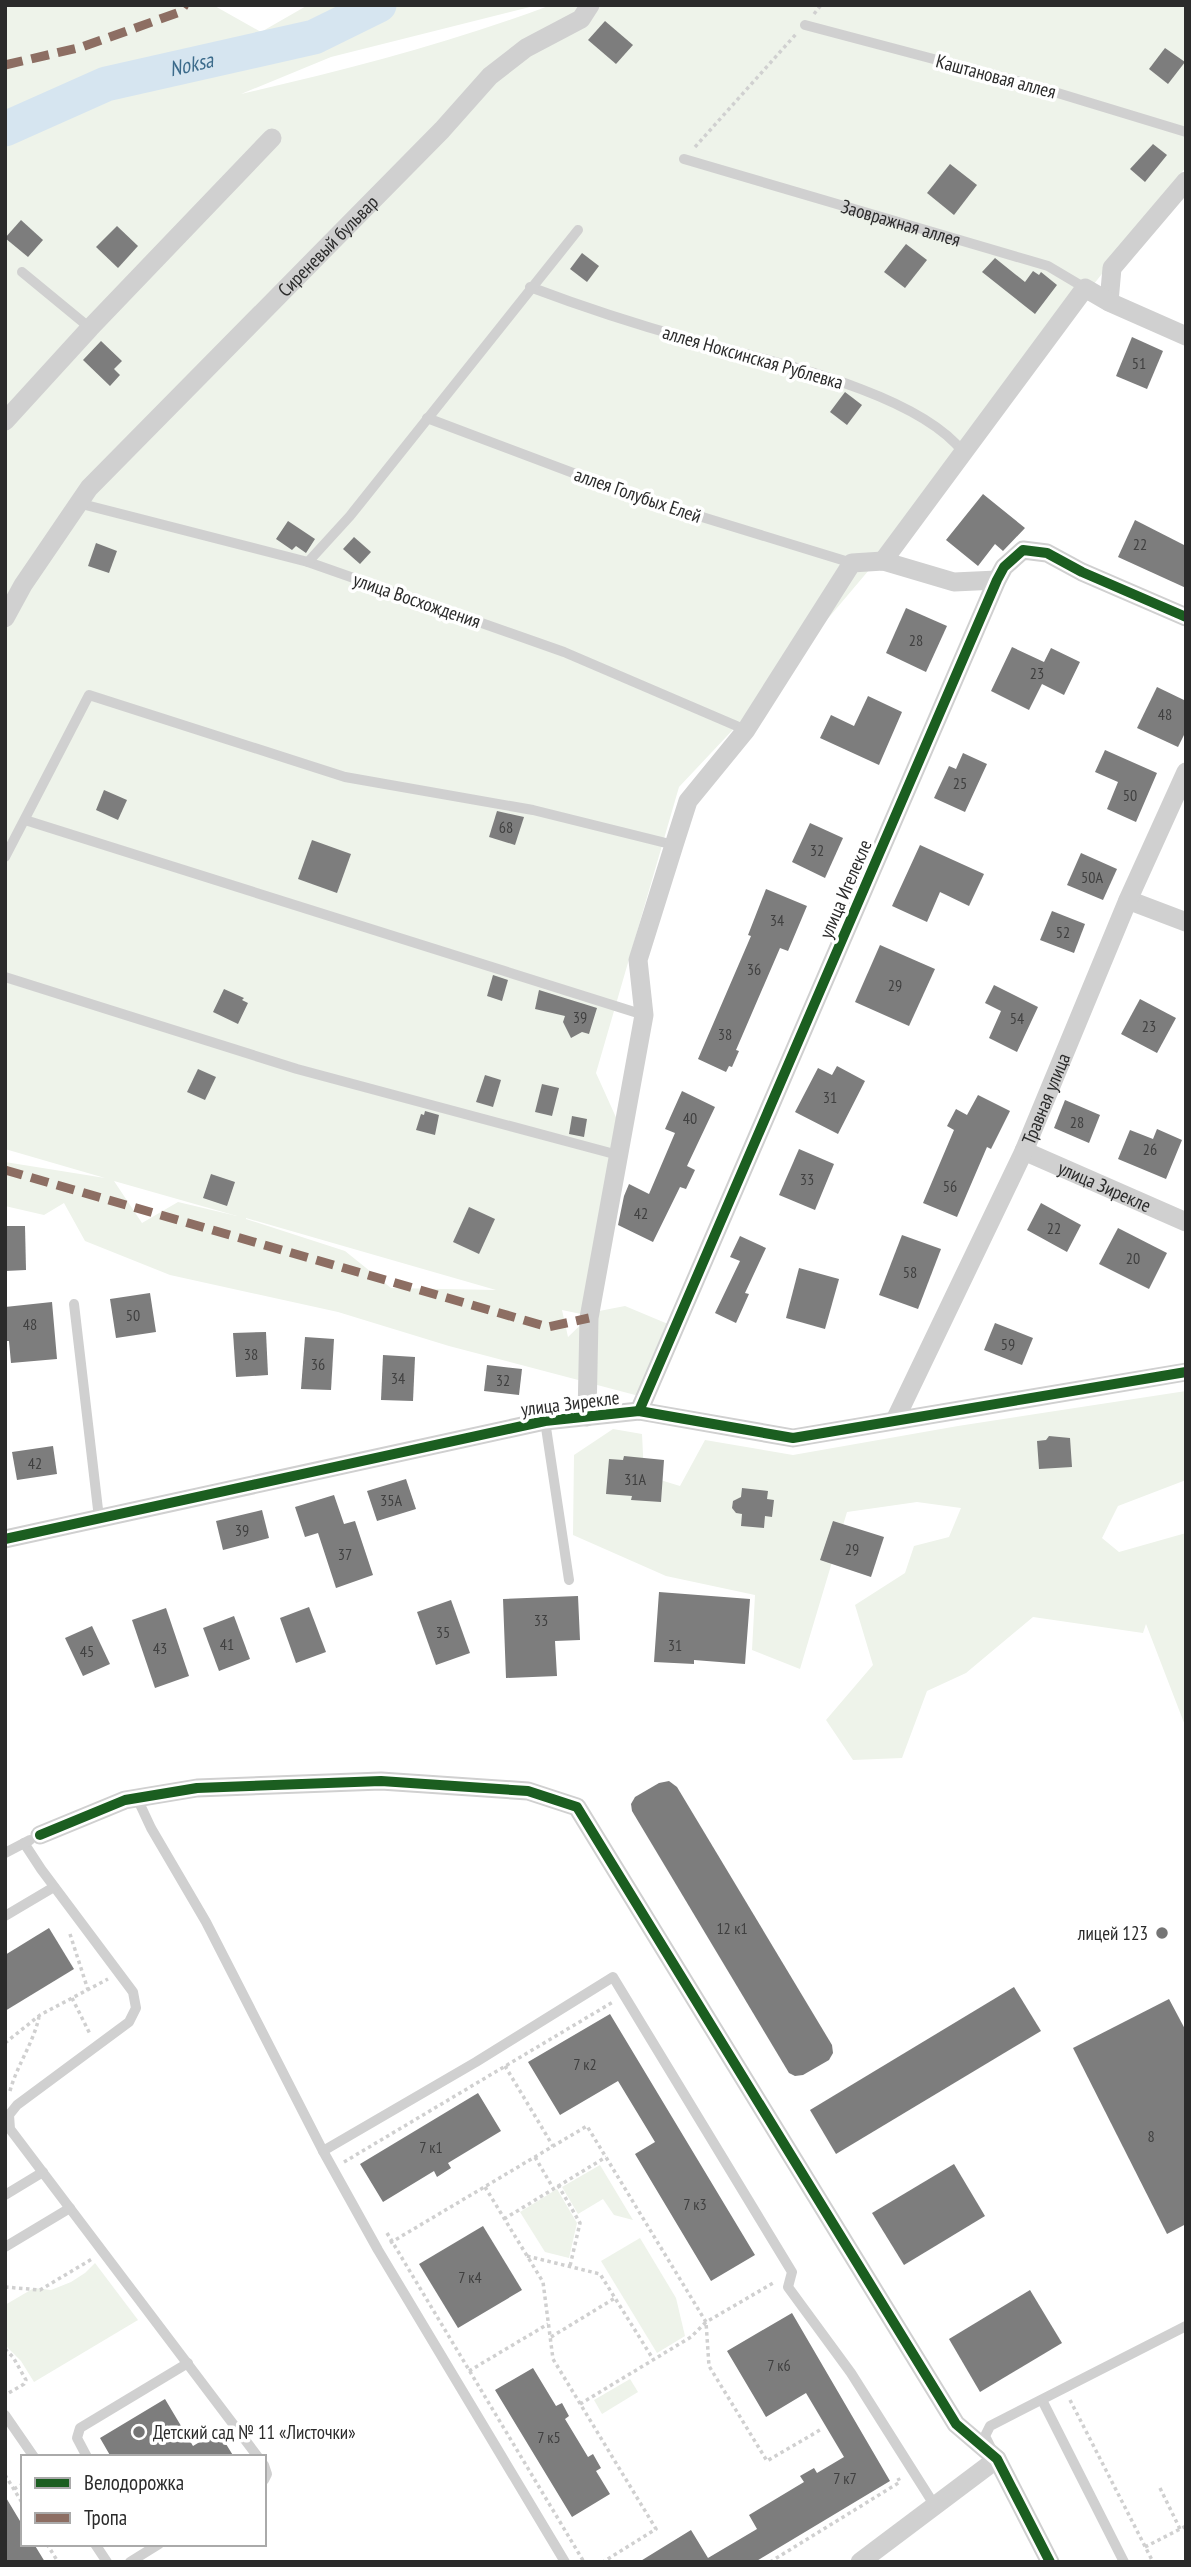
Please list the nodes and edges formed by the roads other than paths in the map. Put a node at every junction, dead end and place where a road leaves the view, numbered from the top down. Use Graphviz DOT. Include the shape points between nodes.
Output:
graph roads {
  1 [pos="590,5"];
  2 [pos="805,25"];
  3 [pos="1186,132"];
  4 [pos="272,138"];
  5 [pos="684,159"];
  6 [pos="1186,181"];
  7 [pos="578,230"];
  8 [pos="22,272"];
  9 [pos="530,287"];
  10 [pos="1085,288"];
  11 [pos="1109,302"];
  12 [pos="90,328"];
  13 [pos="1186,336"];
  14 [pos="427,418"];
  15 [pos="6,420"];
  16 [pos="962,452"];
  17 [pos="78,502"];
  18 [pos="883,561"];
  19 [pos="308,562"];
  20 [pos="852,563"];
  21 [pos="997,580"];
  22 [pos="1186,617"];
  23 [pos="5,618"];
  24 [pos="746,730"];
  25 [pos="1186,772"];
  26 [pos="25,820"];
  27 [pos="674,845"];
  28 [pos="5,857"];
  29 [pos="1128,900"];
  30 [pos="1186,922"];
  31 [pos="5,977"];
  32 [pos="644,1015"];
  33 [pos="1024,1151"];
  34 [pos="618,1156"];
  35 [pos="1186,1222"];
  36 [pos="74,1304"];
  37 [pos="1186,1372"];
  38 [pos="639,1412"];
  39 [pos="587,1417"];
  40 [pos="895,1420"];
  41 [pos="545,1421"];
  42 [pos="99,1518"];
  43 [pos="5,1539"];
  44 [pos="569,1580"];
  45 [pos="137,1798"];
  46 [pos="32,1839"];
  47 [pos="5,1853"];
  48 [pos="54,1886"];
  49 [pos="5,1916"];
  50 [pos="8,2130"];
  51 [pos="323,2151"];
  52 [pos="43,2172"];
  53 [pos="5,2195"];
  54 [pos="70,2208"];
  55 [pos="5,2247"];
  56 [pos="1186,2326"];
  57 [pos="188,2363"];
  58 [pos="1042,2400"];
  59 [pos="5,2415"];
  60 [pos="33,2455"];
  61 [pos="86,2455"];
  62 [pos="257,2455"];
  63 [pos="997,2459"];
  64 [pos="935,2506"];
  65 [pos="96,2546"];
  66 [pos="146,2547"];
  67 [pos="107,2562"];
  68 [pos="130,2562"];
  69 [pos="565,2562"];
  70 [pos="860,2562"];
  71 [pos="1049,2562"];
  72 [pos="1125,2562"];
  1 -- 17 [label="street, Сиреневый бульвар" via="581,19 526,48 490,76"];
  2 -- 3 [label="lane, Каштановая аллея"];
  4 -- 12 [label="street"];
  5 -- 10 [label="lane, Заовражная аллея" via="1048,266"];
  6 -- 11 [label="street" via="1112,268"];
  7 -- 9 [label="lane"];
  8 -- 12 [label="lane"];
  9 -- 14 [label="lane"];
  9 -- 16 [label="lane, аллея Ноксинская Рублевка" via="644,326 866,390 929,422 952,438"];
  10 -- 11 [label="street, Заовражная аллея"];
  10 -- 16 [label="street"];
  11 -- 13 [label="street, Заовражная аллея"];
  12 -- 15 [label="street"];
  14 -- 19 [label="lane"];
  14 -- 20 [label="lane, аллея Голубых Елей" via="637,497"];
  16 -- 18 [label="street"];
  17 -- 19 [label="lane, улица Восхождения"];
  17 -- 23 [label="street, Сиреневый бульвар"];
  18 -- 20 [label="street"];
  18 -- 21 [label="street" via="954,582"];
  19 -- 24 [label="lane, улица Восхождения" via="564,652"];
  20 -- 24 [label="street"];
  21 -- 22 [label="street, улица Игелекле" via="1023,550 1047,553"];
  21 -- 38 [label="street, улица Игелекле"];
  24 -- 27 [label="street" via="688,801"];
  25 -- 29 [label="street, Травная улица"];
  26 -- 27 [label="lane" via="89,695 345,777 533,810"];
  26 -- 28 [label="lane"];
  26 -- 32 [label="lane"];
  27 -- 32 [label="street" via="638,960"];
  29 -- 30 [label="street"];
  29 -- 33 [label="street, Травная улица"];
  31 -- 34 [label="lane" via="297,1069"];
  32 -- 34 [label="street"];
  33 -- 35 [label="street, улица Зирекле"];
  33 -- 40 [label="street, Травная улица"];
  34 -- 39 [label="street" via="589,1318"];
  36 -- 42 [label="lane"];
  37 -- 40 [label="street, улица Зирекле"];
  38 -- 39 [label="street, улица Зирекле"];
  38 -- 40 [label="street, улица Зирекле" via="793,1438"];
  39 -- 41 [label="street, улица Зирекле"];
  41 -- 42 [label="street, улица Зирекле"];
  41 -- 44 [label="lane"];
  42 -- 43 [label="street, улица Зирекле"];
  45 -- 46 [label="street"];
  45 -- 51 [label="lane"];
  45 -- 63 [label="street" via="197,1788 381,1781 528,1791 577,1807 956,2424"];
  46 -- 47 [label="lane"];
  46 -- 48 [label="lane"];
  48 -- 49 [label="lane"];
  48 -- 50 [label="lane" via="136,1997 135,2013 17,2105 9,2115"];
  50 -- 52 [label="lane"];
  51 -- 64 [label="lane" via="613,1977 792,2272 788,2287 851,2373"];
  51 -- 69 [label="lane"];
  52 -- 53 [label="lane"];
  52 -- 54 [label="lane"];
  54 -- 55 [label="lane"];
  54 -- 57 [label="lane"];
  56 -- 58 [label="lane"];
  57 -- 61 [label="lane" via="80,2428 77,2438"];
  57 -- 62 [label="lane"];
  58 -- 63 [label="lane" via="987,2429 985,2436"];
  58 -- 72 [label="lane"];
  59 -- 60 [label="lane"];
  63 -- 64 [label="street"];
  63 -- 71 [label="street"];
  64 -- 70 [label="street"];
  65 -- 67 [label="lane"];
  66 -- 68 [label="lane"];
}
